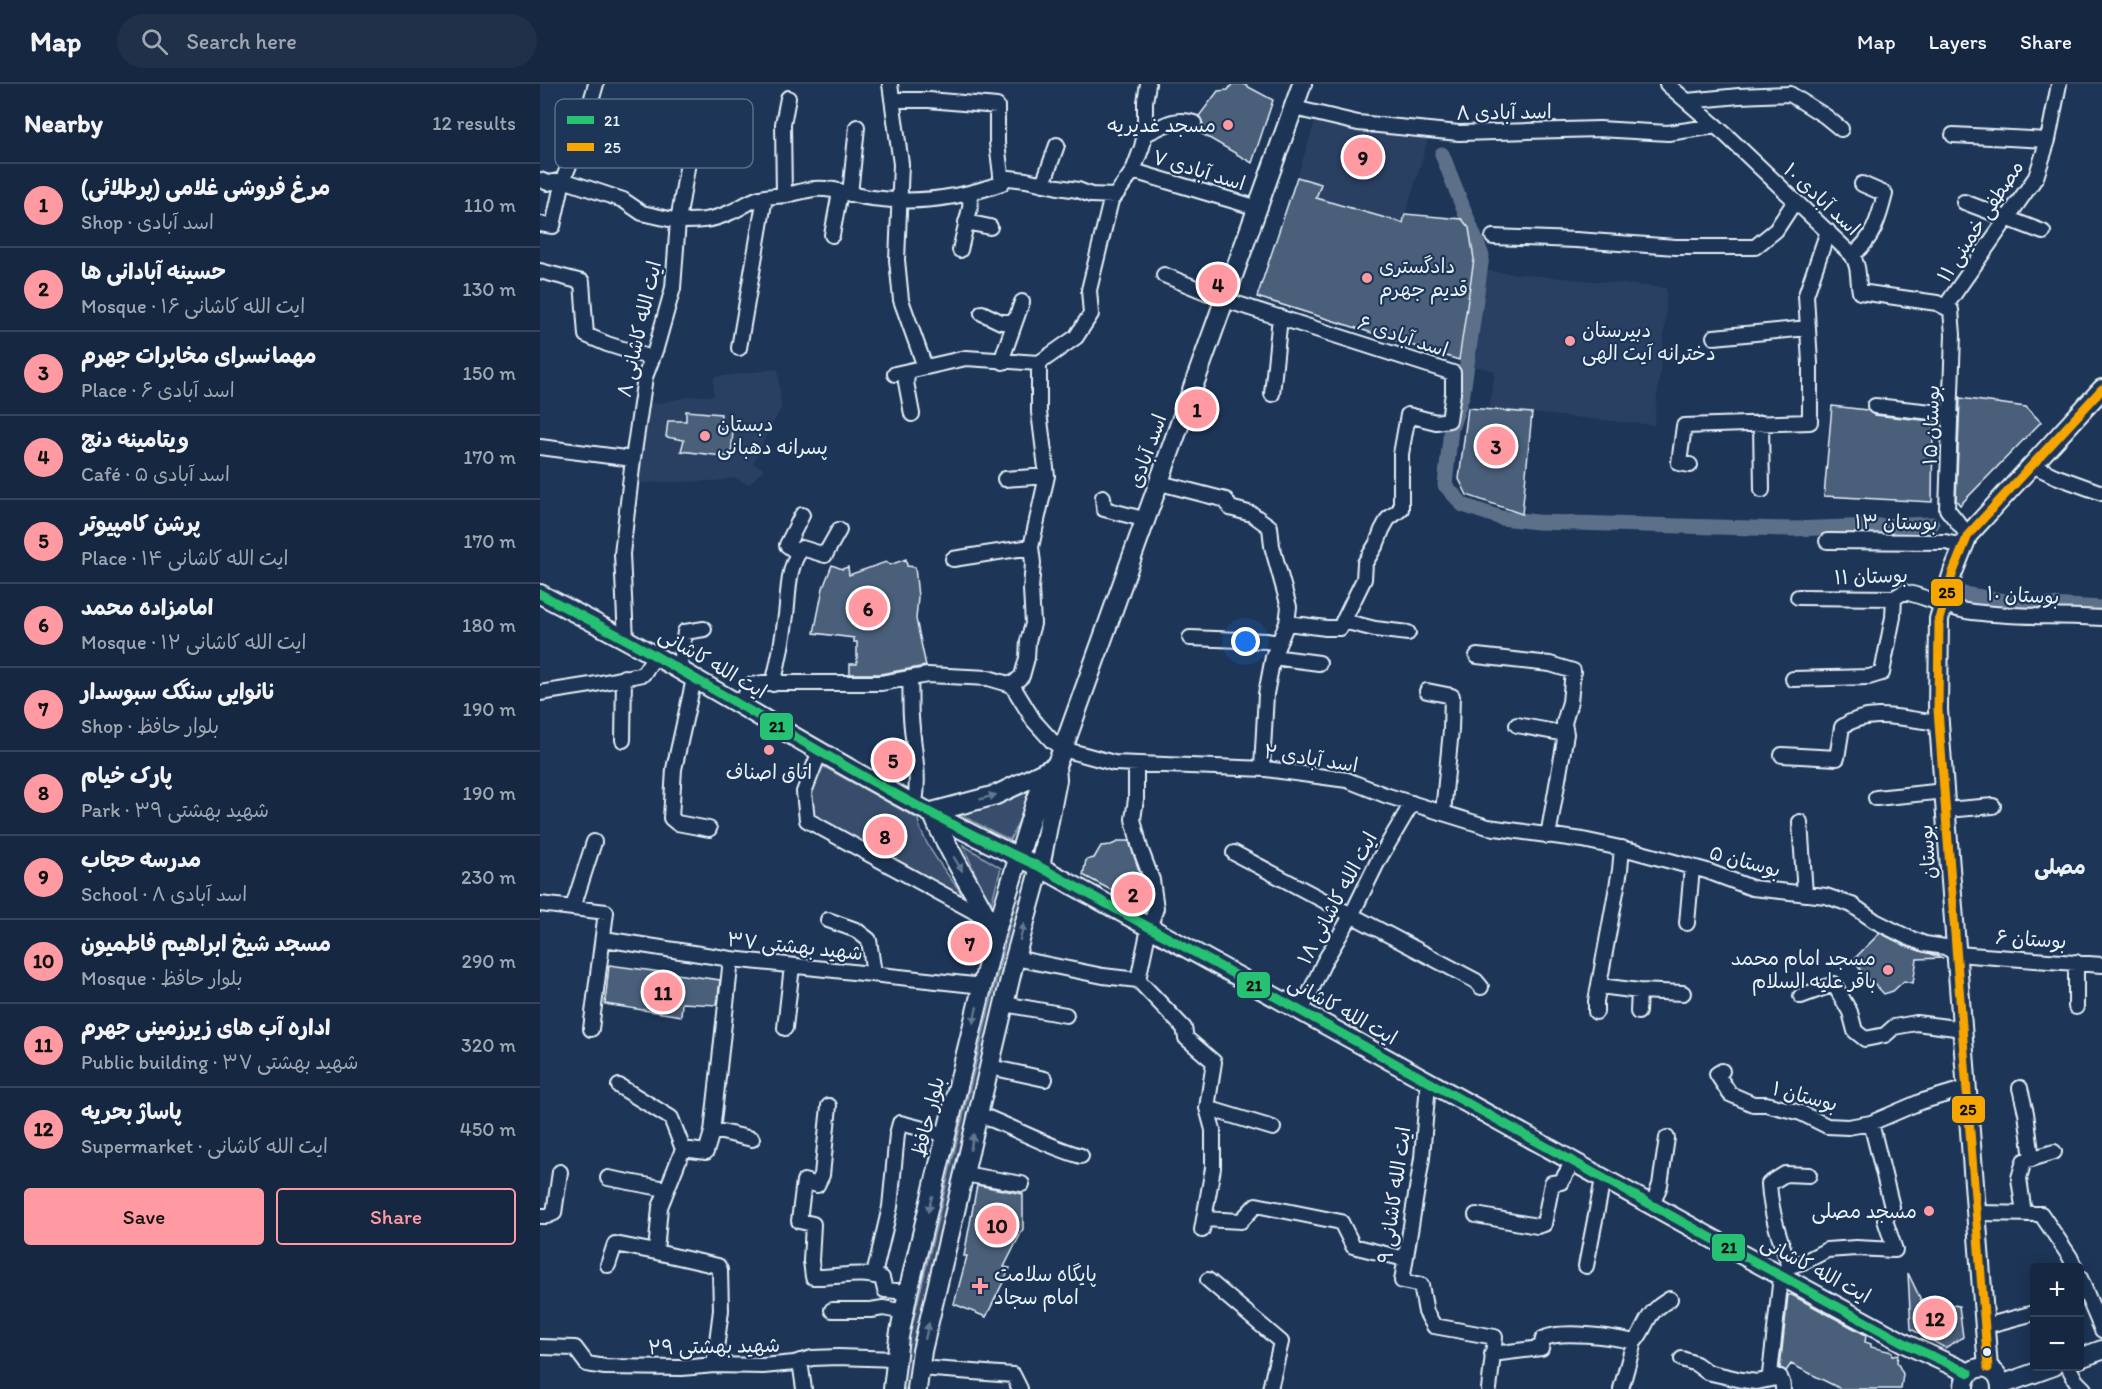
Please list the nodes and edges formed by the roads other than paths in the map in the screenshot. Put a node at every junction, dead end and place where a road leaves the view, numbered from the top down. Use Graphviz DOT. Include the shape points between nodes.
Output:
graph roads {
  1 [pos="596,84"];
  2 [pos="890,84"];
  3 [pos="1148,84"];
  4 [pos="1302,84"];
  5 [pos="1667,84"];
  6 [pos="2059,84"];
  7 [pos="788,98"];
  8 [pos="592,99"];
  9 [pos="892,100"];
  10 [pos="1687,102"];
  11 [pos="1294,108"];
  12 [pos="1194,123"];
  13 [pos="1716,126"];
  14 [pos="857,127"];
  15 [pos="1841,129"];
  16 [pos="1145,134"];
  17 [pos="1953,135"];
  18 [pos="2048,140"];
  19 [pos="1057,145"];
  20 [pos="568,168"];
  21 [pos="687,168"];
  22 [pos="1133,171"];
  23 [pos="1001,177"];
  24 [pos="540,180"];
  25 [pos="563,180"];
  26 [pos="1043,184"];
  27 [pos="1862,184"];
  28 [pos="845,193"];
  29 [pos="971,193"];
  30 [pos="784,195"];
  31 [pos="1112,196"];
  32 [pos="765,197"];
  33 [pos="901,199"];
  34 [pos="1795,201"];
  35 [pos="1964,202"];
  36 [pos="1258,208"];
  37 [pos="2006,219"];
  38 [pos="678,221"];
  39 [pos="966,222"];
  40 [pos="540,224"];
  41 [pos="990,227"];
  42 [pos="1828,231"];
  43 [pos="2043,232"];
  44 [pos="832,235"];
  45 [pos="1492,237"];
  46 [pos="960,250"];
  47 [pos="1852,255"];
  48 [pos="540,271"];
  49 [pos="1164,275"];
  50 [pos="1225,300"];
  51 [pos="1022,302"];
  52 [pos="1948,308"];
  53 [pos="982,313"];
  54 [pos="1280,317"];
  55 [pos="1016,322"];
  56 [pos="1808,328"];
  57 [pos="1714,337"];
  58 [pos="740,348"];
  59 [pos="651,358"];
  60 [pos="1003,362"];
  61 [pos="1039,363"];
  62 [pos="925,367"];
  63 [pos="2102,389"];
  64 [pos="1272,394"];
  65 [pos="1875,406"];
  66 [pos="912,414"];
  67 [pos="1951,414"];
  68 [pos="1761,423"];
  69 [pos="540,447"];
  70 [pos="633,459"];
  71 [pos="1690,465"];
  72 [pos="2032,465"];
  73 [pos="1047,476"];
  74 [pos="1005,479"];
  75 [pos="1160,483"];
  76 [pos="1762,490"];
  77 [pos="2102,494"];
  78 [pos="1103,497"];
  79 [pos="802,515"];
  80 [pos="1147,520"];
  81 [pos="839,530"];
  82 [pos="1966,540"];
  83 [pos="1827,541"];
  84 [pos="1031,547"];
  85 [pos="798,553"];
  86 [pos="953,559"];
  87 [pos="540,594"];
  88 [pos="1798,597"];
  89 [pos="1894,598"];
  90 [pos="1943,606"];
  91 [pos="2102,618"];
  92 [pos="1343,621"];
  93 [pos="1287,623"];
  94 [pos="704,629"];
  95 [pos="1408,633"];
  96 [pos="1191,638"];
  97 [pos="626,640"];
  98 [pos="1279,643"];
  99 [pos="656,656"];
  100 [pos="1477,656"];
  101 [pos="1273,657"];
  102 [pos="1319,663"];
  103 [pos="687,674"];
  104 [pos="624,677"];
  105 [pos="910,679"];
  106 [pos="1793,679"];
  107 [pos="773,684"];
  108 [pos="1012,685"];
  109 [pos="1427,691"];
  110 [pos="540,693"];
  111 [pos="740,705"];
  112 [pos="1939,723"];
  113 [pos="1517,725"];
  114 [pos="1566,734"];
  115 [pos="623,740"];
  116 [pos="820,751"];
  117 [pos="1782,755"];
  118 [pos="1060,757"];
  119 [pos="1136,765"];
  120 [pos="1262,768"];
  121 [pos="1945,791"];
  122 [pos="1876,798"];
  123 [pos="915,803"];
  124 [pos="1412,803"];
  125 [pos="1993,806"];
  126 [pos="1946,810"];
  127 [pos="932,812"];
  128 [pos="1443,813"];
  129 [pos="1800,822"];
  130 [pos="709,829"];
  131 [pos="1548,836"];
  132 [pos="594,842"];
  133 [pos="1622,848"];
  134 [pos="1234,853"];
  135 [pos="1018,857"];
  136 [pos="1040,867"];
  137 [pos="1692,867"];
  138 [pos="1805,894"];
  139 [pos="540,904"];
  140 [pos="573,907"];
  141 [pos="1351,916"];
  142 [pos="828,920"];
  143 [pos="1687,923"];
  144 [pos="991,926"];
  145 [pos="1149,928"];
  146 [pos="604,939"];
  147 [pos="1957,954"];
  148 [pos="1015,958"];
  149 [pos="731,959"];
  150 [pos="2076,962"];
  151 [pos="2102,965"];
  152 [pos="792,966"];
  153 [pos="874,974"];
  154 [pos="1138,980"];
  155 [pos="982,986"];
  156 [pos="1600,986"];
  157 [pos="1481,987"];
  158 [pos="1639,992"];
  159 [pos="1683,993"];
  160 [pos="1801,996"];
  161 [pos="1004,1004"];
  162 [pos="2076,1007"];
  163 [pos="1301,1012"];
  164 [pos="1596,1012"];
  165 [pos="1638,1012"];
  166 [pos="1066,1015"];
  167 [pos="785,1028"];
  168 [pos="591,1029"];
  169 [pos="1963,1029"];
  170 [pos="990,1067"];
  171 [pos="1722,1071"];
  172 [pos="1045,1079"];
  173 [pos="1428,1083"];
  174 [pos="619,1086"];
  175 [pos="1967,1088"];
  176 [pos="2020,1088"];
  177 [pos="829,1106"];
  178 [pos="1207,1108"];
  179 [pos="978,1114"];
  180 [pos="1871,1124"];
  181 [pos="1273,1128"];
  182 [pos="712,1132"];
  183 [pos="947,1135"];
  184 [pos="1667,1138"];
  185 [pos="752,1139"];
  186 [pos="683,1149"];
  187 [pos="2054,1152"];
  188 [pos="1081,1156"];
  189 [pos="2032,1159"];
  190 [pos="1573,1162"];
  191 [pos="560,1172"];
  192 [pos="964,1174"];
  193 [pos="1809,1175"];
  194 [pos="608,1178"];
  195 [pos="1603,1179"];
  196 [pos="1022,1184"];
  197 [pos="666,1189"];
  198 [pos="1652,1206"];
  199 [pos="1977,1213"];
  200 [pos="2024,1214"];
  201 [pos="1476,1215"];
  202 [pos="540,1216"];
  203 [pos="656,1252"];
  204 [pos="1406,1259"];
  205 [pos="2073,1263"];
  206 [pos="608,1265"];
  207 [pos="1586,1266"];
  208 [pos="1785,1271"];
  209 [pos="874,1275"];
  210 [pos="1208,1280"];
  211 [pos="2084,1289"];
  212 [pos="908,1292"];
  213 [pos="1670,1299"];
  214 [pos="832,1310"];
  215 [pos="905,1312"];
  216 [pos="2030,1314"];
  217 [pos="1985,1326"];
  218 [pos="2102,1330"];
  219 [pos="1634,1342"];
  220 [pos="540,1347"];
  221 [pos="2102,1350"];
  222 [pos="1492,1354"];
  223 [pos="2084,1356"];
  224 [pos="896,1359"];
  225 [pos="1682,1359"];
  226 [pos="800,1361"];
  227 [pos="714,1365"];
  228 [pos="920,1368"];
  229 [pos="1988,1368"];
  230 [pos="2041,1371"];
  231 [pos="2071,1371"];
  232 [pos="1967,1381"];
  233 [pos="1782,1383"];
  234 [pos="2001,1387"];
  235 [pos="804,1389"];
  236 [pos="893,1389"];
  237 [pos="917,1389"];
  238 [pos="1020,1389"];
  239 [pos="1270,1389"];
  240 [pos="1489,1389"];
  241 [pos="1621,1389"];
  242 [pos="2084,1389"];
  1 -- 8 [label="street"];
  2 -- 9 [label="street"];
  3 -- 16 [label="street"];
  4 -- 11 [label="main road, اسد آبادی"];
  5 -- 10 [label="street, اسد آبادی ۱۰"];
  6 -- 18 [label="street, مصطفی خمینی ۱۱"];
  7 -- 30 [label="street" via="783,123"];
  9 -- 23 [label="street" via="997,106"];
  9 -- 33 [label="street" via="901,164"];
  10 -- 13 [label="street, اسد آبادی ۱۰"];
  10 -- 15 [label="street" via="1790,94"];
  11 -- 13 [label="street, اسد آبادی ۸" via="1358,123 1459,133 1599,129 1668,133"];
  11 -- 36 [label="main road, اسد آبادی"];
  12 -- 16 [label="street" via="1171,121"];
  13 -- 34 [label="street, اسد آبادی ۱۰"];
  14 -- 28 [label="street"];
  16 -- 22 [label="street"];
  17 -- 18 [label="street"];
  18 -- 37 [label="street, مصطفی خمینی ۱۱" via="2036,177"];
  19 -- 26 [label="street"];
  20 -- 25 [label="street"];
  21 -- 38 [label="street, ایت الله کاشانی ۸"];
  22 -- 31 [label="street, اسد آبادی ۷"];
  22 -- 36 [label="street, اسد آبادی ۷"];
  23 -- 26 [label="street"];
  23 -- 29 [label="street" via="1002,183"];
  24 -- 25 [label="street"];
  25 -- 38 [label="street" via="623,200 642,213"];
  25 -- 40 [label="street" via="553,226"];
  26 -- 31 [label="street"];
  27 -- 47 [label="street" via="1885,194 1879,217 1864,246"];
  28 -- 30 [label="street" via="813,189"];
  28 -- 33 [label="street"];
  28 -- 44 [label="street"];
  29 -- 33 [label="street" via="927,200"];
  29 -- 39 [label="street"];
  30 -- 32 [label="street"];
  31 -- 61 [label="street" via="1089,290 1091,314 1077,337"];
  32 -- 38 [label="street" via="708,221"];
  32 -- 58 [label="street"];
  33 -- 62 [label="street" via="897,260 901,300"];
  34 -- 42 [label="street, اسد آبادی ۱۰"];
  34 -- 45 [label="street" via="1776,230 1755,247 1676,247"];
  35 -- 37 [label="street"];
  36 -- 50 [label="main road, اسد آبادی"];
  37 -- 43 [label="street"];
  37 -- 52 [label="street, مصطفی خمینی ۱۱"];
  38 -- 59 [label="street, ایت الله کاشانی ۸" via="673,288"];
  39 -- 41 [label="street"];
  39 -- 46 [label="street"];
  42 -- 47 [label="street, اسد آبادی ۱۰"];
  42 -- 56 [label="street" via="1806,295"];
  47 -- 52 [label="street, اسد آبادی ۱۰" via="1858,265 1860,292"];
  48 -- 59 [label="street" via="582,282 586,335"];
  49 -- 50 [label="street, اسد آبادی ۶"];
  50 -- 54 [label="street, اسد آبادی ۶"];
  50 -- 75 [label="main road, اسد آبادی"];
  51 -- 55 [label="street"];
  52 -- 67 [label="street, بوستان ۱۵" via="1953,335"];
  53 -- 55 [label="street" via="1001,322"];
  54 -- 64 [label="street"];
  54 -- 92 [label="street, اسد آبادی ۶" via="1453,373 1449,420 1436,422 1408,416 1401,454 1401,509 1382,530"];
  55 -- 60 [label="street"];
  56 -- 57 [label="street"];
  56 -- 68 [label="street" via="1810,422"];
  59 -- 70 [label="street, ایت الله کاشانی ۸"];
  60 -- 61 [label="street"];
  60 -- 62 [label="street" via="966,358"];
  61 -- 73 [label="street" via="1039,412"];
  62 -- 66 [label="street" via="901,373"];
  63 -- 72 [label="main road, بوستان"];
  65 -- 67 [label="street"];
  67 -- 82 [label="street, بوستان ۱۵" via="1947,509"];
  68 -- 71 [label="street" via="1684,426 1678,463"];
  68 -- 76 [label="street"];
  69 -- 70 [label="street"];
  70 -- 97 [label="street, ایت الله کاشانی ۸" via="622,554"];
  72 -- 77 [label="street"];
  72 -- 82 [label="main road, بوستان"];
  73 -- 74 [label="street"];
  73 -- 84 [label="street"];
  75 -- 80 [label="main road, اسد آبادی"];
  75 -- 93 [label="street" via="1226,500 1230,508 1252,514 1270,527 1289,607"];
  78 -- 80 [label="street" via="1104,509"];
  79 -- 85 [label="street" via="787,545"];
  80 -- 118 [label="main road, اسد آبادی"];
  81 -- 85 [label="street" via="825,555 802,548"];
  82 -- 83 [label="street, بوستان ۱۳"];
  82 -- 90 [label="main road, بوستان"];
  84 -- 86 [label="street"];
  84 -- 108 [label="street" via="1033,624 1022,676"];
  85 -- 107 [label="street" via="790,574 784,635"];
  87 -- 97 [label="main road, ایت الله کاشانی"];
  88 -- 89 [label="street, بوستان ۱۱"];
  89 -- 90 [label="street, بوستان ۱۱" via="1904,592"];
  89 -- 106 [label="street" via="1882,673 1869,677"];
  90 -- 91 [label="street, بوستان ۱۰" via="1993,614"];
  90 -- 112 [label="main road, بوستان" via="1939,619"];
  92 -- 93 [label="street" via="1340,628"];
  92 -- 95 [label="street"];
  93 -- 98 [label="street"];
  94 -- 103 [label="street" via="685,633"];
  96 -- 98 [label="street"];
  97 -- 99 [label="main road, ایت الله کاشانی"];
  98 -- 101 [label="street"];
  99 -- 103 [label="main road, ایت الله کاشانی"];
  99 -- 104 [label="street" via="643,674"];
  100 -- 114 [label="street" via="1550,664 1573,671 1563,723"];
  101 -- 102 [label="street"];
  101 -- 120 [label="street" via="1266,694"];
  103 -- 111 [label="main road, ایت الله کاشانی"];
  103 -- 130 [label="street" via="671,818 677,823"];
  104 -- 110 [label="street"];
  104 -- 115 [label="street"];
  105 -- 107 [label="street"];
  105 -- 108 [label="street" via="928,675 988,678"];
  105 -- 123 [label="street" via="910,716 917,765"];
  107 -- 111 [label="street" via="752,685"];
  108 -- 118 [label="street"];
  109 -- 128 [label="street" via="1452,696"];
  111 -- 116 [label="main road, ایت الله کاشانی"];
  112 -- 117 [label="street" via="1866,716 1842,727 1836,758"];
  112 -- 121 [label="main road, بوستان"];
  113 -- 114 [label="street"];
  114 -- 131 [label="street"];
  116 -- 123 [label="main road, ایت الله کاشانی"];
  116 -- 144 [label="street" via="804,792 807,819"];
  118 -- 119 [label="street, اسد آبادی ۲"];
  127 -- 118 [label="main road, one-way" via="996,795"];
  118 -- 135 [label="main road, اسد آبادی" via="1045,776"];
  118 -- 136 [label="main road, اسد آبادی"];
  119 -- 120 [label="street, اسد آبادی ۲"];
  119 -- 145 [label="street" via="1133,819 1152,880 1156,908"];
  120 -- 124 [label="street, اسد آبادی ۲" via="1347,780"];
  121 -- 122 [label="street"];
  121 -- 126 [label="main road, بوستان"];
  123 -- 127 [label="main road, ایت الله کاشانی"];
  124 -- 128 [label="street, اسد آبادی ۲"];
  124 -- 141 [label="street, ایت الله کاشانی ۱۸"];
  125 -- 126 [label="street"];
  126 -- 147 [label="main road, بوستان"];
  127 -- 135 [label="main road, ایت الله کاشانی"];
  127 -- 144 [label="main road, one-way"];
  128 -- 131 [label="street, اسد آبادی ۲" via="1488,827"];
  129 -- 138 [label="street"];
  131 -- 133 [label="street, بوستان ۵"];
  132 -- 140 [label="street"];
  133 -- 137 [label="street, بوستان ۵"];
  133 -- 156 [label="street"];
  134 -- 141 [label="street"];
  135 -- 136 [label="main road, ایت الله کاشانی"];
  135 -- 144 [label="main road, بلوار حافظ"];
  136 -- 145 [label="main road, ایت الله کاشانی"];
  148 -- 136 [label="main road, one-way"];
  137 -- 138 [label="street, بوستان ۵" via="1752,888"];
  137 -- 143 [label="street"];
  138 -- 147 [label="street, بوستان ۵" via="1852,905 1891,930"];
  139 -- 140 [label="street"];
  140 -- 146 [label="street" via="606,912"];
  141 -- 157 [label="street"];
  141 -- 163 [label="street, ایت الله کاشانی ۱۸"];
  142 -- 153 [label="street" via="856,930 869,940"];
  144 -- 155 [label="main road, بلوار حافظ"];
  145 -- 154 [label="street"];
  145 -- 163 [label="main road, ایت الله کاشانی"];
  146 -- 149 [label="street, شهید بهشتی ۳۷"];
  146 -- 168 [label="street"];
  147 -- 150 [label="street, بوستان ۶"];
  147 -- 169 [label="main road, بوستان"];
  148 -- 154 [label="street"];
  148 -- 161 [label="main road"];
  149 -- 152 [label="street, شهید بهشتی ۳۷"];
  149 -- 182 [label="street"];
  150 -- 151 [label="street, بوستان ۶"];
  150 -- 162 [label="street"];
  152 -- 153 [label="street, شهید بهشتی ۳۷"];
  152 -- 167 [label="street"];
  153 -- 155 [label="street, شهید بهشتی ۳۷"];
  154 -- 178 [label="street" via="1184,1028 1186,1038 1214,1062"];
  155 -- 183 [label="main road, بلوار حافظ, one-way"];
  156 -- 158 [label="street"];
  156 -- 164 [label="street"];
  158 -- 159 [label="street"];
  158 -- 165 [label="street"];
  160 -- 169 [label="street" via="1834,984 1850,1012 1855,1031 1865,1039 1916,1023"];
  161 -- 166 [label="street"];
  161 -- 170 [label="main road"];
  163 -- 173 [label="main road, ایت الله کاشانی"];
  169 -- 175 [label="main road, بوستان"];
  170 -- 172 [label="street"];
  170 -- 179 [label="main road"];
  171 -- 180 [label="street, بوستان ۱" via="1717,1074 1730,1094 1753,1104 1801,1113 1827,1126"];
  173 -- 190 [label="main road, ایت الله کاشانی"];
  173 -- 204 [label="street, ایت الله کاشانی ۹" via="1422,1158"];
  174 -- 186 [label="street" via="671,1118"];
  175 -- 180 [label="street, بوستان ۱" via="1920,1102"];
  175 -- 199 [label="main road, بوستان"];
  176 -- 189 [label="street"];
  177 -- 209 [label="street" via="822,1175 817,1185 804,1181 802,1187 799,1221 813,1224 813,1277"];
  178 -- 181 [label="street"];
  178 -- 204 [label="street" via="1213,1130 1213,1168 1203,1224 1241,1221 1256,1205 1341,1222 1353,1246"];
  179 -- 188 [label="street"];
  192 -- 179 [label="main road, one-way"];
  180 -- 208 [label="street" via="1892,1207 1886,1220 1895,1250 1827,1250"];
  182 -- 185 [label="street"];
  182 -- 186 [label="street" via="706,1152"];
  183 -- 209 [label="street" via="900,1123 890,1207"];
  183 -- 212 [label="main road, بلوار حافظ, one-way"];
  184 -- 198 [label="street" via="1660,1185"];
  186 -- 197 [label="street"];
  187 -- 189 [label="street"];
  189 -- 200 [label="street" via="2024,1161 2019,1179"];
  190 -- 195 [label="main road, ایت الله کاشانی"];
  190 -- 201 [label="street" via="1561,1182 1552,1183 1544,1224"];
  191 -- 202 [label="street" via="554,1213"];
  192 -- 196 [label="street"];
  228 -- 192 [label="main road, one-way"];
  193 -- 208 [label="street" via="1785,1174 1769,1184"];
  194 -- 197 [label="street"];
  195 -- 198 [label="main road, ایت الله کاشانی"];
  195 -- 207 [label="street"];
  197 -- 203 [label="street" via="660,1207"];
  198 -- 208 [label="main road, ایت الله کاشانی"];
  199 -- 200 [label="street"];
  199 -- 217 [label="main road, بوستان"];
  200 -- 205 [label="street" via="2041,1214"];
  203 -- 206 [label="street" via="615,1244"];
  203 -- 227 [label="street" via="717,1266 720,1270 721,1310"];
  204 -- 222 [label="street, ایت الله کاشانی ۹" via="1402,1281 1421,1285 1426,1312 1434,1326 1495,1337"];
  208 -- 232 [label="main road, ایت الله کاشانی"];
  208 -- 233 [label="street" via="1770,1374"];
  209 -- 212 [label="street" via="882,1278 885,1290"];
  210 -- 239 [label="street" via="1281,1342"];
  211 -- 218 [label="street"];
  212 -- 215 [label="main road, بلوار حافظ"];
  213 -- 219 [label="street" via="1649,1316"];
  214 -- 215 [label="street" via="883,1308"];
  215 -- 224 [label="main road, بلوار حافظ"];
  216 -- 217 [label="street"];
  217 -- 229 [label="main road, بوستان"];
  219 -- 222 [label="street" via="1615,1337 1548,1336 1541,1348"];
  219 -- 241 [label="street"];
  220 -- 227 [label="street, شهید بهشتی ۲۹" via="575,1348 587,1364 605,1367"];
  221 -- 223 [label="main road"];
  222 -- 240 [label="street"];
  224 -- 226 [label="street, شهید بهشتی ۲۹" via="838,1356"];
  224 -- 236 [label="main road, بلوار حافظ"];
  225 -- 233 [label="street" via="1707,1372"];
  226 -- 227 [label="street, شهید بهشتی ۲۹" via="763,1366"];
  226 -- 235 [label="street"];
  228 -- 237 [label="main road"];
  228 -- 238 [label="street" via="1013,1375"];
  229 -- 232 [label="main road" via="1980,1367"];
  229 -- 234 [label="main road" via="1998,1374"];
  230 -- 234 [label="main road"];
  231 -- 242 [label="street"];
}
